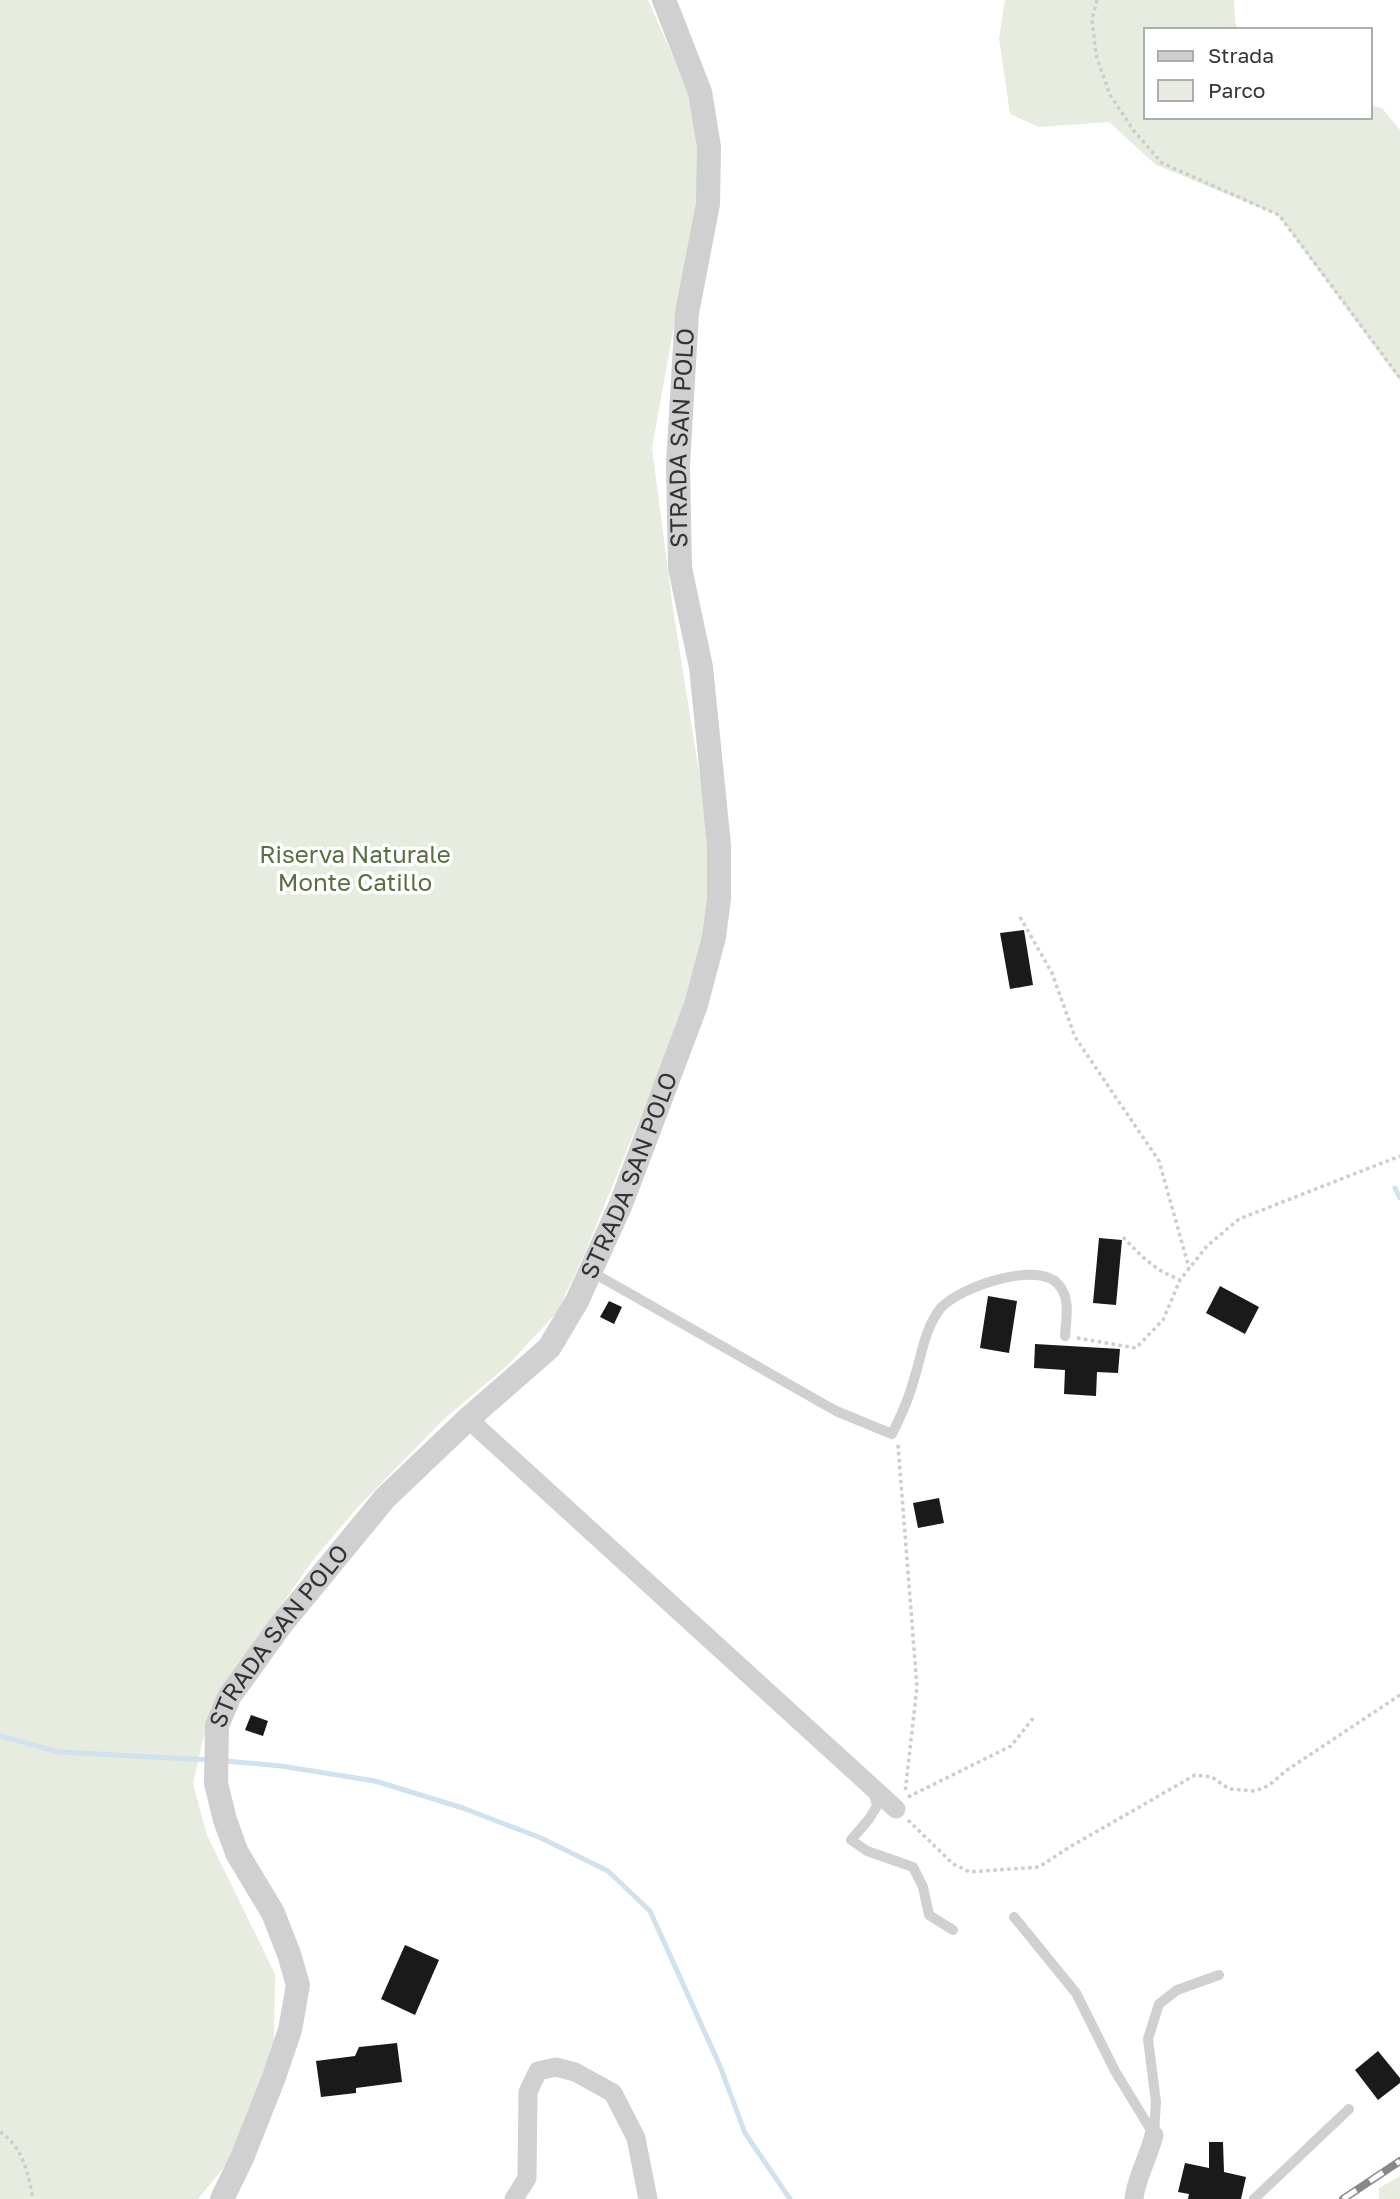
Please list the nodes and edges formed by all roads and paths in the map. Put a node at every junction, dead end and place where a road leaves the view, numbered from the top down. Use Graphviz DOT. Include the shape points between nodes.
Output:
graph roads {
  1 [pos="664,0"];
  2 [pos="1097,0"];
  3 [pos="1400,378"];
  4 [pos="1020,917"];
  5 [pos="1400,1156"];
  6 [pos="1123,1237"];
  7 [pos="1189,1268"];
  8 [pos="589,1271"];
  9 [pos="1180,1280"];
  10 [pos="1065,1336"];
  11 [pos="470,1417"];
  12 [pos="892,1434"];
  13 [pos="1400,1695"];
  14 [pos="1034,1717"];
  15 [pos="873,1789"];
  16 [pos="896,1809"];
  17 [pos="1014,1917"];
  18 [pos="953,1930"];
  19 [pos="1219,1975"];
  20 [pos="1349,2109"];
  21 [pos="0,2132"];
  22 [pos="1154,2135"];
  23 [pos="33,2199"];
  24 [pos="222,2199"];
  25 [pos="514,2199"];
  26 [pos="648,2199"];
  27 [pos="1134,2199"];
  28 [pos="1254,2199"];
  1 -- 8 [label="street, STRADA SAN POLO" via="701,92 709,147 708,204 687,313 678,477 680,569 701,667 719,845 719,898 696,1005 621,1204"];
  2 -- 3 [label="path" via="1093,19 1096,55 1110,95 1134,131 1162,163 1279,215"];
  4 -- 7 [label="path" via="1052,973 1075,1037 1159,1161"];
  5 -- 7 [label="path" via="1239,1219"];
  6 -- 9 [label="path" via="1150,1265"];
  7 -- 9 [label="path"];
  8 -- 11 [label="street, STRADA SAN POLO" via="549,1348"];
  8 -- 12 [label="lane" via="836,1411"];
  9 -- 10 [label="path" via="1163,1320 1136,1348"];
  10 -- 12 [label="lane" via="1068,1304 1058,1284 1044,1276 1019,1275 975,1286 941,1307 925,1335 915,1379"];
  11 -- 15 [label="street"];
  11 -- 24 [label="street, STRADA SAN POLO" via="386,1498 280,1626 229,1697 217,1726 215,1758 225,1820 237,1853 273,1913 298,1985 274,2077"];
  12 -- 14 [label="path" via="900,1448 917,1687 904,1798 1011,1746"];
  13 -- 16 [label="path" via="1268,1786 1229,1789 1212,1777 1195,1775 1039,1867 970,1872 953,1864"];
  15 -- 16 [label="street"];
  15 -- 18 [label="lane" via="877,1806 851,1840 867,1851 914,1867 929,1915"];
  17 -- 22 [label="lane" via="1076,1993"];
  19 -- 22 [label="lane" via="1177,1990 1159,2004 1147,2039 1156,2102"];
  20 -- 28 [label="lane"];
  21 -- 23 [label="path" via="10,2138 26,2166"];
  22 -- 27 [label="street"];
  25 -- 26 [label="street" via="527,2178 528,2092 538,2071 556,2067 613,2093 636,2138"];
}
